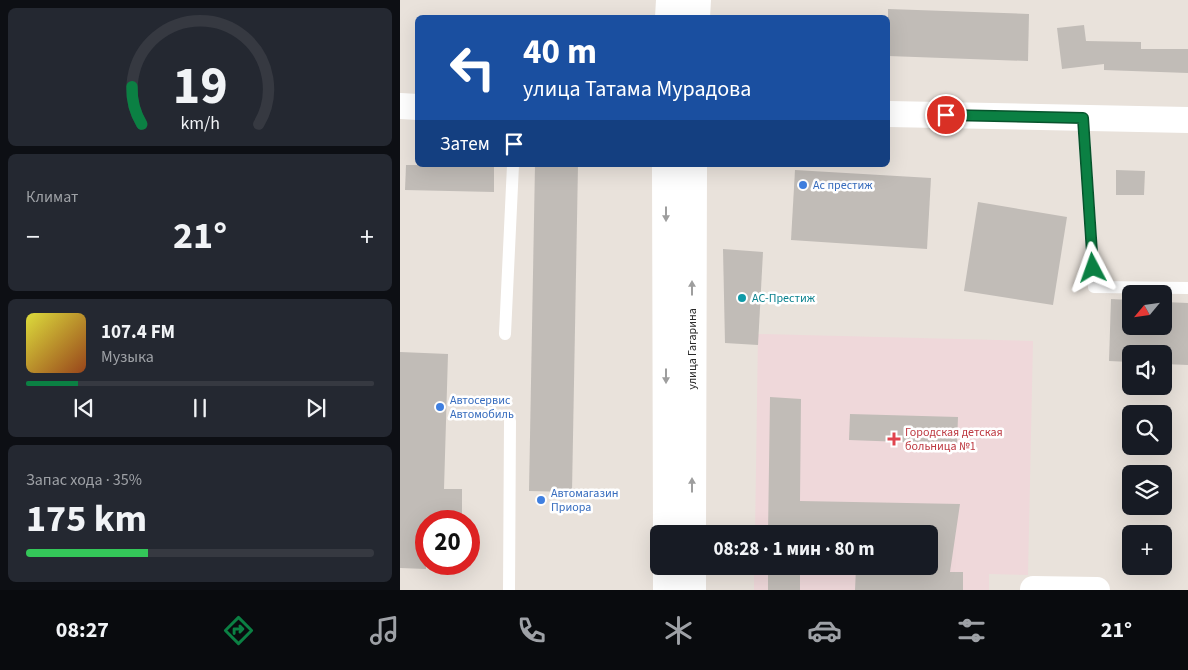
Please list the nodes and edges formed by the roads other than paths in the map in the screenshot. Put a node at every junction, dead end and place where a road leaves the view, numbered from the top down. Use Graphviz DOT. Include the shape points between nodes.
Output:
graph roads {
  1 [pos="670,0"];
  2 [pos="697,0"];
  3 [pos="669,15"];
  4 [pos="696,15"];
  5 [pos="400,106"];
  6 [pos="415,107"];
  7 [pos="890,114"];
  8 [pos="1083,118"];
  9 [pos="1188,120"];
  10 [pos="513,167"];
  11 [pos="666,167"];
  12 [pos="693,167"];
  13 [pos="1188,288"];
  14 [pos="505,334"];
  15 [pos="510,421"];
  16 [pos="667,525"];
  17 [pos="692,525"];
  18 [pos="667,575"];
  19 [pos="692,575"];
  20 [pos="1033,588"];
  21 [pos="509,590"];
  22 [pos="667,590"];
  23 [pos="692,590"];
  24 [pos="1096,590"];
  1 -- 3 [label="main road"];
  2 -- 4 [label="main road"];
  5 -- 6 [label="street"];
  7 -- 8 [label="street"];
  8 -- 9 [label="street"];
  8 -- 13 [label="lane" via="1094,287"];
  10 -- 14 [label="lane"];
  11 -- 16 [label="main road, улица Гагарина, one-way"];
  17 -- 12 [label="main road, улица Гагарина, one-way"];
  15 -- 21 [label="lane"];
  18 -- 22 [label="main road"];
  19 -- 23 [label="main road"];
  20 -- 24 [label="street"];
}
